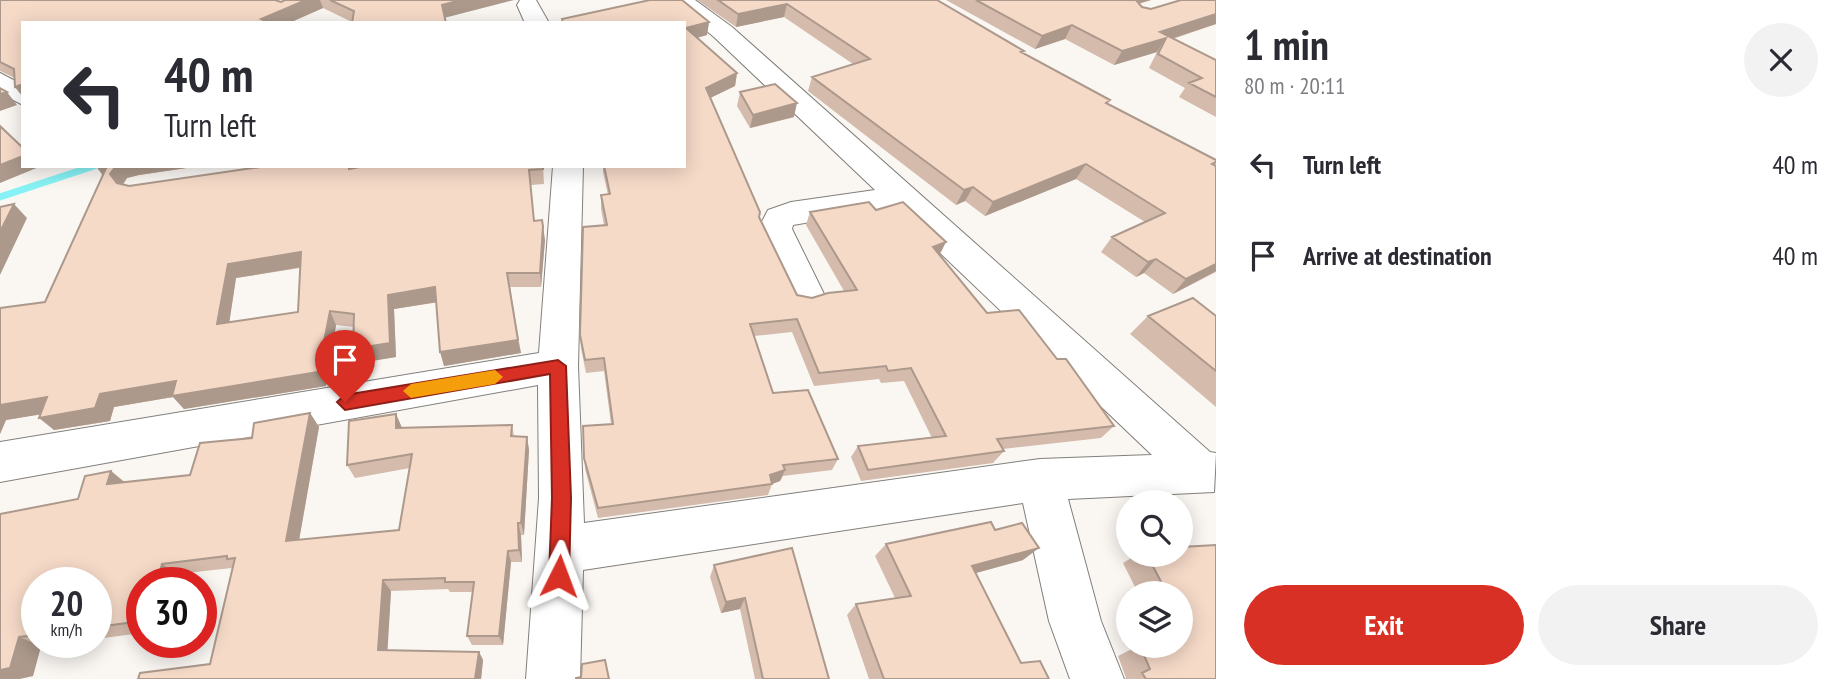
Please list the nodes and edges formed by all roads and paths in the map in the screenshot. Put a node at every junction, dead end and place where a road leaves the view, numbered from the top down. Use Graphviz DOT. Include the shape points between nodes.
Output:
graph roads {
  1 [pos="681,0"];
  2 [pos="0,81"];
  3 [pos="21,96"];
  4 [pos="568,168"];
  5 [pos="902,196"];
  6 [pos="807,296"];
  7 [pos="558,366"];
  8 [pos="0,462"];
  9 [pos="1209,473"];
  10 [pos="1040,480"];
  11 [pos="560,550"];
  12 [pos="553,679"];
  13 [pos="1097,679"];
  1 -- 5 [label="street" via="723,32"];
  2 -- 3 [label="street"];
  4 -- 7 [label="street"];
  5 -- 6 [label="street" via="780,218 775,229"];
  5 -- 9 [label="street"];
  7 -- 8 [label="street"];
  7 -- 11 [label="street"];
  9 -- 10 [label="street"];
  10 -- 11 [label="street"];
  10 -- 13 [label="street" via="1075,621"];
  11 -- 12 [label="street"];
}
